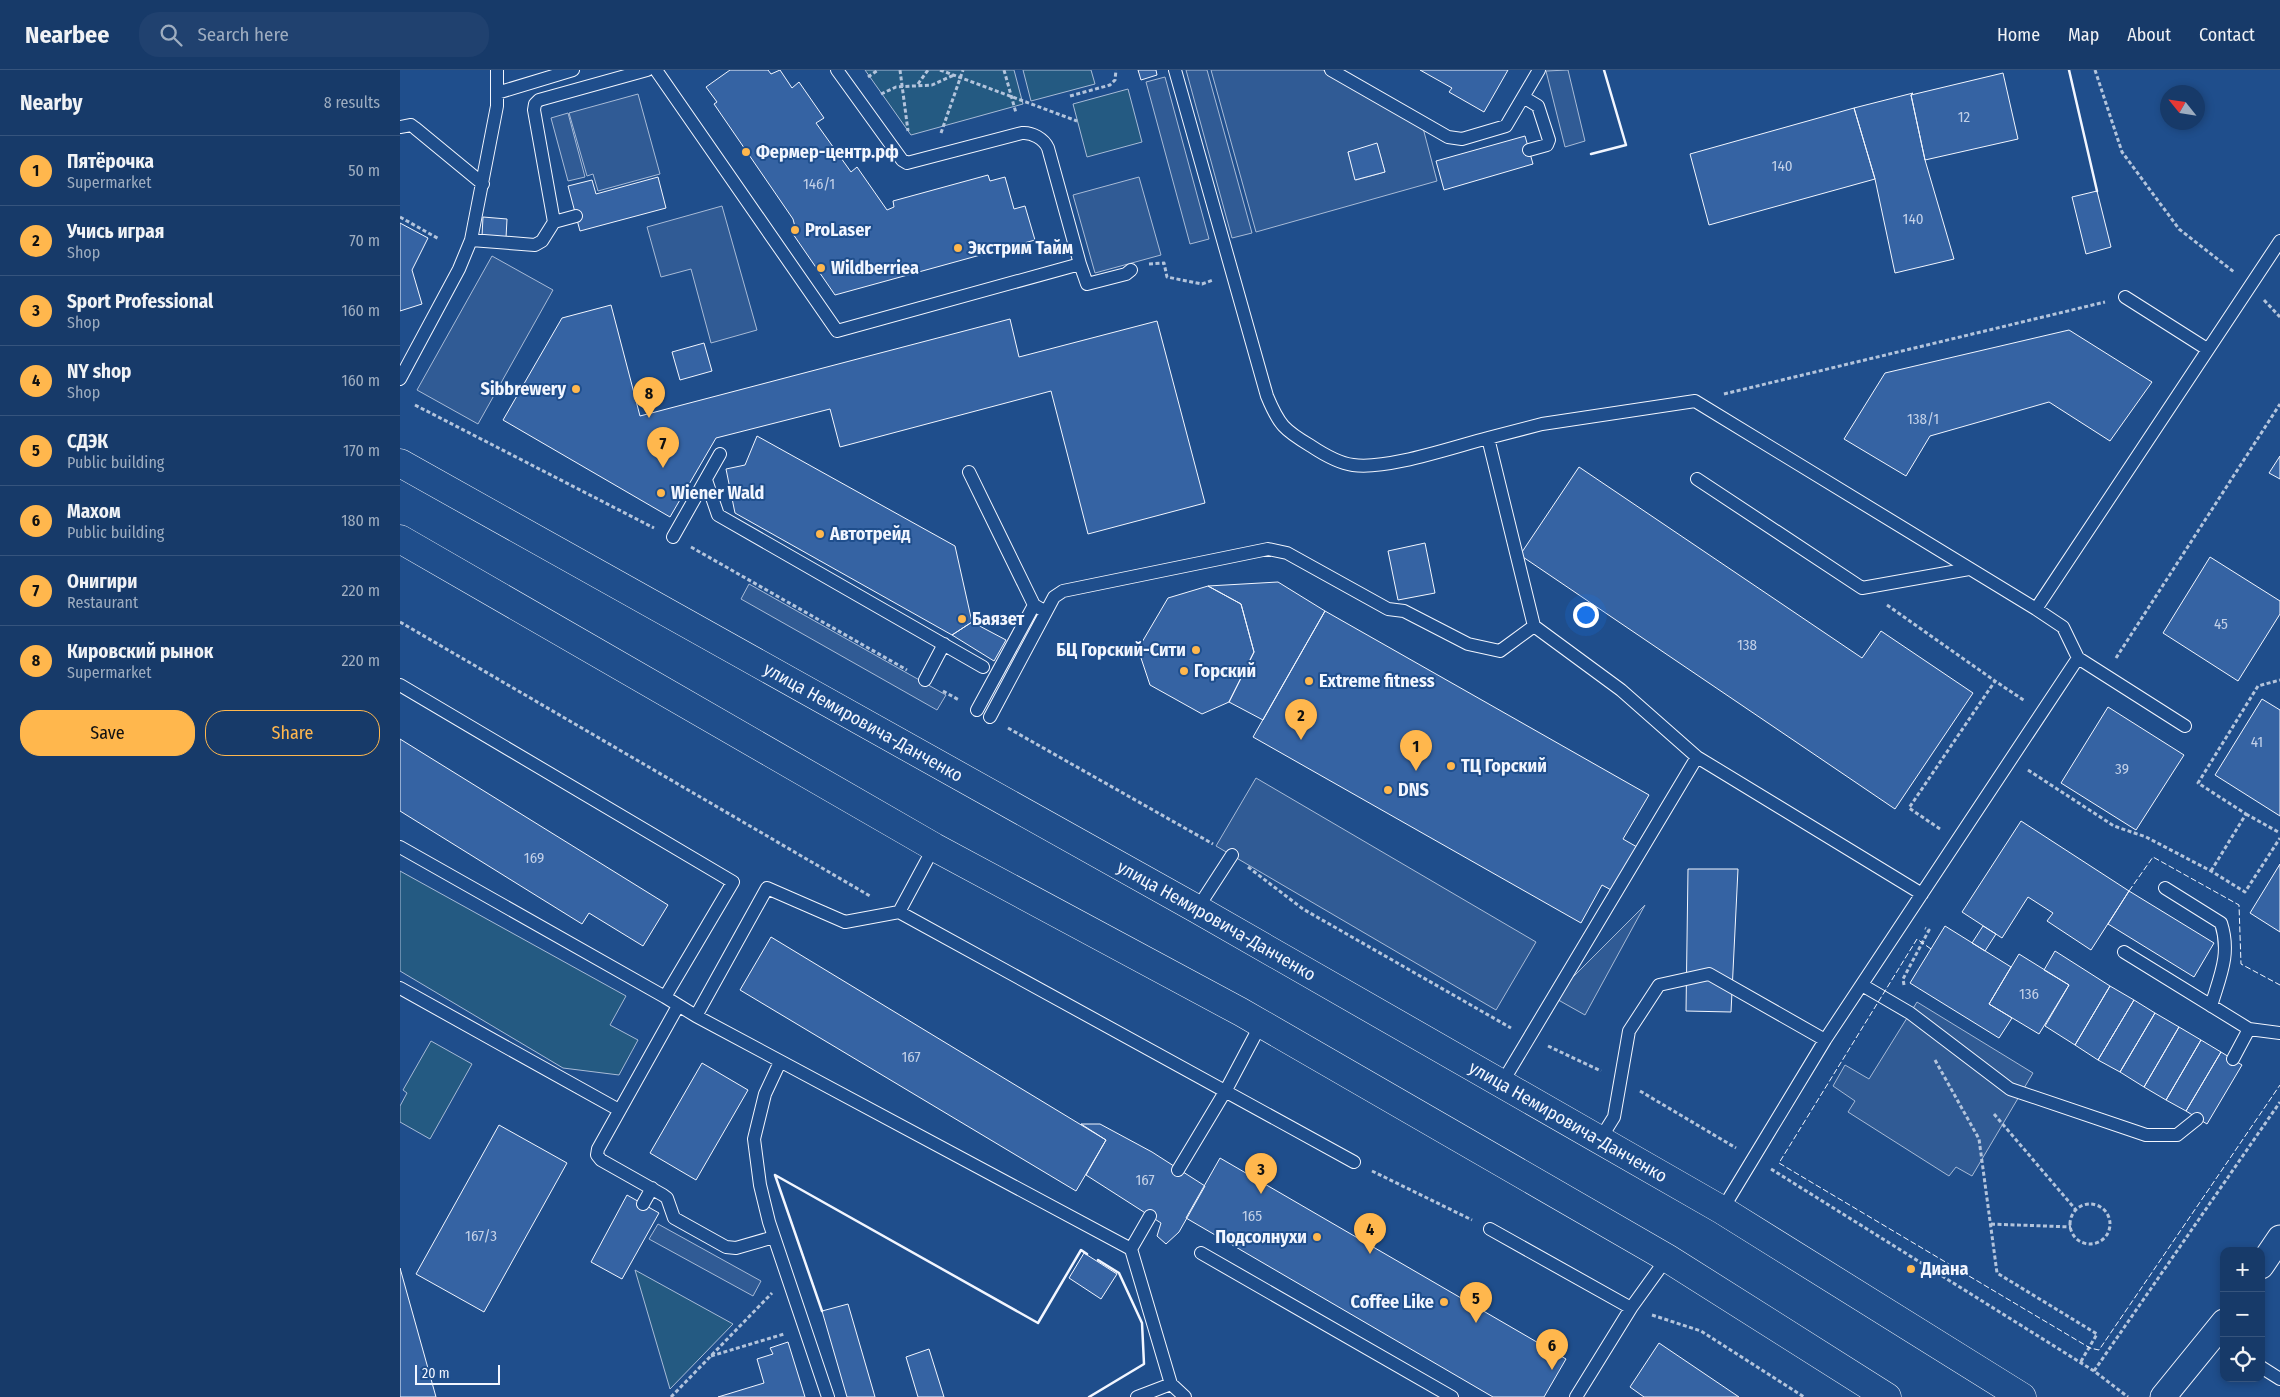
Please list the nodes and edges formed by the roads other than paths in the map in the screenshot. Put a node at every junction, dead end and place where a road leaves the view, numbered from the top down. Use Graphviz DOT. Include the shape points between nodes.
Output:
graph roads {
  1 [pos="497,70"];
  2 [pos="573,70"];
  3 [pos="647,70"];
  4 [pos="656,70"];
  5 [pos="837,70"];
  6 [pos="1175,70"];
  7 [pos="1331,70"];
  8 [pos="1539,70"];
  9 [pos="497,93"];
  10 [pos="1523,96"];
  11 [pos="400,128"];
  12 [pos="1529,150"];
  13 [pos="483,184"];
  14 [pos="576,216"];
  15 [pos="554,222"];
  16 [pos="471,240"];
  17 [pos="2280,241"];
  18 [pos="1080,264"];
  19 [pos="1131,270"];
  20 [pos="2126,298"];
  21 [pos="2207,349"];
  22 [pos="400,379"];
  23 [pos="1488,438"];
  24 [pos="720,454"];
  25 [pos="400,463"];
  26 [pos="969,472"];
  27 [pos="706,480"];
  28 [pos="1697,480"];
  29 [pos="673,537"];
  30 [pos="400,539"];
  31 [pos="1969,568"];
  32 [pos="1034,606"];
  33 [pos="2036,609"];
  34 [pos="1046,612"];
  35 [pos="1534,626"];
  36 [pos="944,644"];
  37 [pos="2078,658"];
  38 [pos="982,667"];
  39 [pos="925,680"];
  40 [pos="400,685"];
  41 [pos="977,710"];
  42 [pos="990,717"];
  43 [pos="2185,726"];
  44 [pos="1698,756"];
  45 [pos="400,847"];
  46 [pos="934,847"];
  47 [pos="1232,855"];
  48 [pos="2165,888"];
  49 [pos="1922,894"];
  50 [pos="1197,909"];
  51 [pos="899,912"];
  52 [pos="2124,952"];
  53 [pos="1862,985"];
  54 [pos="400,988"];
  55 [pos="665,997"];
  56 [pos="678,1006"];
  57 [pos="2211,1006"];
  58 [pos="696,1016"];
  59 [pos="1261,1024"];
  60 [pos="2249,1029"];
  61 [pos="2280,1033"];
  62 [pos="1825,1040"];
  63 [pos="2232,1059"];
  64 [pos="780,1062"];
  65 [pos="1502,1084"];
  66 [pos="1226,1090"];
  67 [pos="620,1110"];
  68 [pos="2197,1119"];
  69 [pos="1599,1141"];
  70 [pos="1354,1162"];
  71 [pos="1178,1170"];
  72 [pos="652,1188"];
  73 [pos="643,1204"];
  74 [pos="1722,1210"];
  75 [pos="1150,1216"];
  76 [pos="1490,1229"];
  77 [pos="774,1237"];
  78 [pos="2280,1238"];
  79 [pos="1130,1249"];
  80 [pos="1201,1253"];
  81 [pos="1667,1258"];
  82 [pos="2265,1260"];
  83 [pos="1632,1308"];
  84 [pos="2220,1334"];
  85 [pos="2265,1370"];
  86 [pos="2280,1379"];
  87 [pos="1171,1384"];
  88 [pos="828,1397"];
  89 [pos="1137,1397"];
  90 [pos="1185,1397"];
  91 [pos="1452,1397"];
  92 [pos="1576,1397"];
  93 [pos="1887,1397"];
  94 [pos="2022,1397"];
  95 [pos="2164,1397"];
  1 -- 9 [label="lane"];
  2 -- 9 [label="lane"];
  3 -- 15 [label="lane" via="539,100 535,104"];
  4 -- 18 [label="lane" via="837,331"];
  5 -- 18 [label="lane" via="902,160 913,163 1022,133 1042,140 1048,148"];
  6 -- 23 [label="lane" via="1266,396 1276,418 1288,432 1326,456 1352,465 1382,466"];
  7 -- 10 [label="lane" via="1454,139 1506,126"];
  8 -- 10 [label="lane"];
  9 -- 13 [label="lane"];
  10 -- 12 [label="lane" via="1538,106 1549,140 1546,145"];
  11 -- 13 [label="lane" via="411,125"];
  13 -- 16 [label="lane"];
  14 -- 15 [label="lane"];
  15 -- 16 [label="lane" via="542,241 535,245"];
  16 -- 22 [label="lane" via="459,269"];
  17 -- 21 [label="lane"];
  18 -- 19 [label="lane" via="1087,284"];
  20 -- 21 [label="lane"];
  21 -- 33 [label="lane"];
  23 -- 31 [label="lane" via="1542,424 1694,401"];
  23 -- 35 [label="lane"];
  24 -- 27 [label="lane"];
  25 -- 50 [label="main road, улица Немировича-Данченко"];
  26 -- 32 [label="lane"];
  27 -- 29 [label="lane"];
  27 -- 36 [label="lane" via="718,515"];
  28 -- 31 [label="lane" via="1862,588"];
  30 -- 46 [label="main road"];
  31 -- 33 [label="lane"];
  32 -- 34 [label="lane"];
  32 -- 41 [label="lane"];
  33 -- 37 [label="lane" via="2063,627"];
  34 -- 35 [label="lane" via="1054,598 1063,591 1268,549 1287,553 1388,609 1404,611 1468,644 1500,651"];
  34 -- 42 [label="lane"];
  35 -- 44 [label="lane" via="1622,690"];
  36 -- 38 [label="lane"];
  36 -- 39 [label="lane"];
  37 -- 43 [label="lane"];
  37 -- 49 [label="lane"];
  40 -- 55 [label="lane" via="733,882"];
  44 -- 49 [label="lane"];
  44 -- 65 [label="lane"];
  45 -- 55 [label="lane"];
  46 -- 51 [label="lane"];
  46 -- 59 [label="main road"];
  47 -- 50 [label="lane"];
  48 -- 57 [label="lane" via="2221,923 2226,939 2225,960"];
  49 -- 53 [label="lane"];
  50 -- 65 [label="main road, улица Немировича-Данченко"];
  51 -- 58 [label="lane" via="845,922 767,888"];
  51 -- 66 [label="lane"];
  52 -- 57 [label="lane"];
  53 -- 62 [label="lane"];
  53 -- 68 [label="lane" via="1910,1013 2010,1089 2146,1135 2177,1135"];
  54 -- 67 [label="lane"];
  55 -- 56 [label="lane"];
  56 -- 58 [label="lane"];
  56 -- 67 [label="lane"];
  57 -- 60 [label="lane"];
  58 -- 64 [label="lane"];
  59 -- 66 [label="lane"];
  59 -- 81 [label="main road"];
  60 -- 61 [label="lane"];
  60 -- 63 [label="lane"];
  62 -- 69 [label="lane" via="1709,974 1659,985 1628,1031 1614,1117"];
  62 -- 74 [label="lane"];
  64 -- 77 [label="lane" via="765,1094 754,1139 760,1185"];
  64 -- 79 [label="lane"];
  65 -- 69 [label="main road, улица Немировича-Данченко"];
  66 -- 70 [label="lane"];
  66 -- 71 [label="lane"];
  67 -- 72 [label="lane" via="597,1155"];
  69 -- 74 [label="main road, улица Немировича-Данченко"];
  72 -- 73 [label="lane"];
  72 -- 77 [label="lane" via="667,1198 674,1218 726,1247 736,1248"];
  74 -- 94 [label="main road, улица Немировича-Данченко"];
  75 -- 79 [label="lane"];
  76 -- 83 [label="lane"];
  77 -- 88 [label="lane"];
  78 -- 82 [label="street"];
  79 -- 87 [label="lane"];
  80 -- 91 [label="lane"];
  81 -- 83 [label="lane"];
  81 -- 93 [label="main road"];
  83 -- 92 [label="lane"];
  84 -- 95 [label="street"];
  85 -- 86 [label="lane"];
  87 -- 89 [label="lane"];
  87 -- 90 [label="lane"];
}
